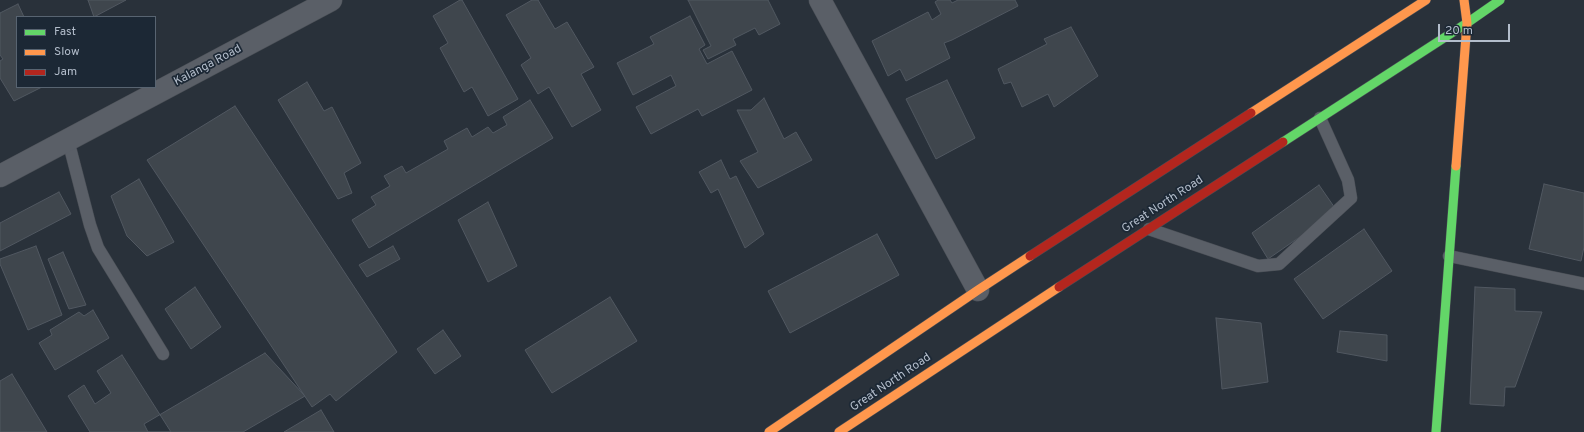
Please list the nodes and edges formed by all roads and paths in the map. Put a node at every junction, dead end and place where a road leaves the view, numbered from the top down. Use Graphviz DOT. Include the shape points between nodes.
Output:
graph roads {
  1 [pos="331,0"];
  2 [pos="820,0"];
  3 [pos="1426,0"];
  4 [pos="1464,0"];
  5 [pos="1500,0"];
  6 [pos="1467,23"];
  7 [pos="1320,118"];
  8 [pos="68,140"];
  9 [pos="0,176"];
  10 [pos="1149,229"];
  11 [pos="1449,256"];
  12 [pos="1584,284"];
  13 [pos="978,290"];
  14 [pos="162,354"];
  15 [pos="769,432"];
  16 [pos="839,432"];
  17 [pos="1436,432"];
  1 -- 8 [label="street, Kalanga Road"];
  2 -- 13 [label="street"];
  3 -- 13 [label="main road"];
  4 -- 6 [label="main road"];
  5 -- 6 [label="main road, Great North Road"];
  6 -- 7 [label="main road, Great North Road"];
  6 -- 11 [label="main road"];
  7 -- 10 [label="main road, Great North Road"];
  7 -- 10 [label="lane" via="1348,180 1352,198 1279,264 1258,266"];
  8 -- 9 [label="street, Kalanga Road"];
  8 -- 14 [label="lane" via="98,248"];
  10 -- 16 [label="main road, Great North Road"];
  11 -- 12 [label="lane"];
  11 -- 17 [label="main road"];
  13 -- 15 [label="main road"];
}
